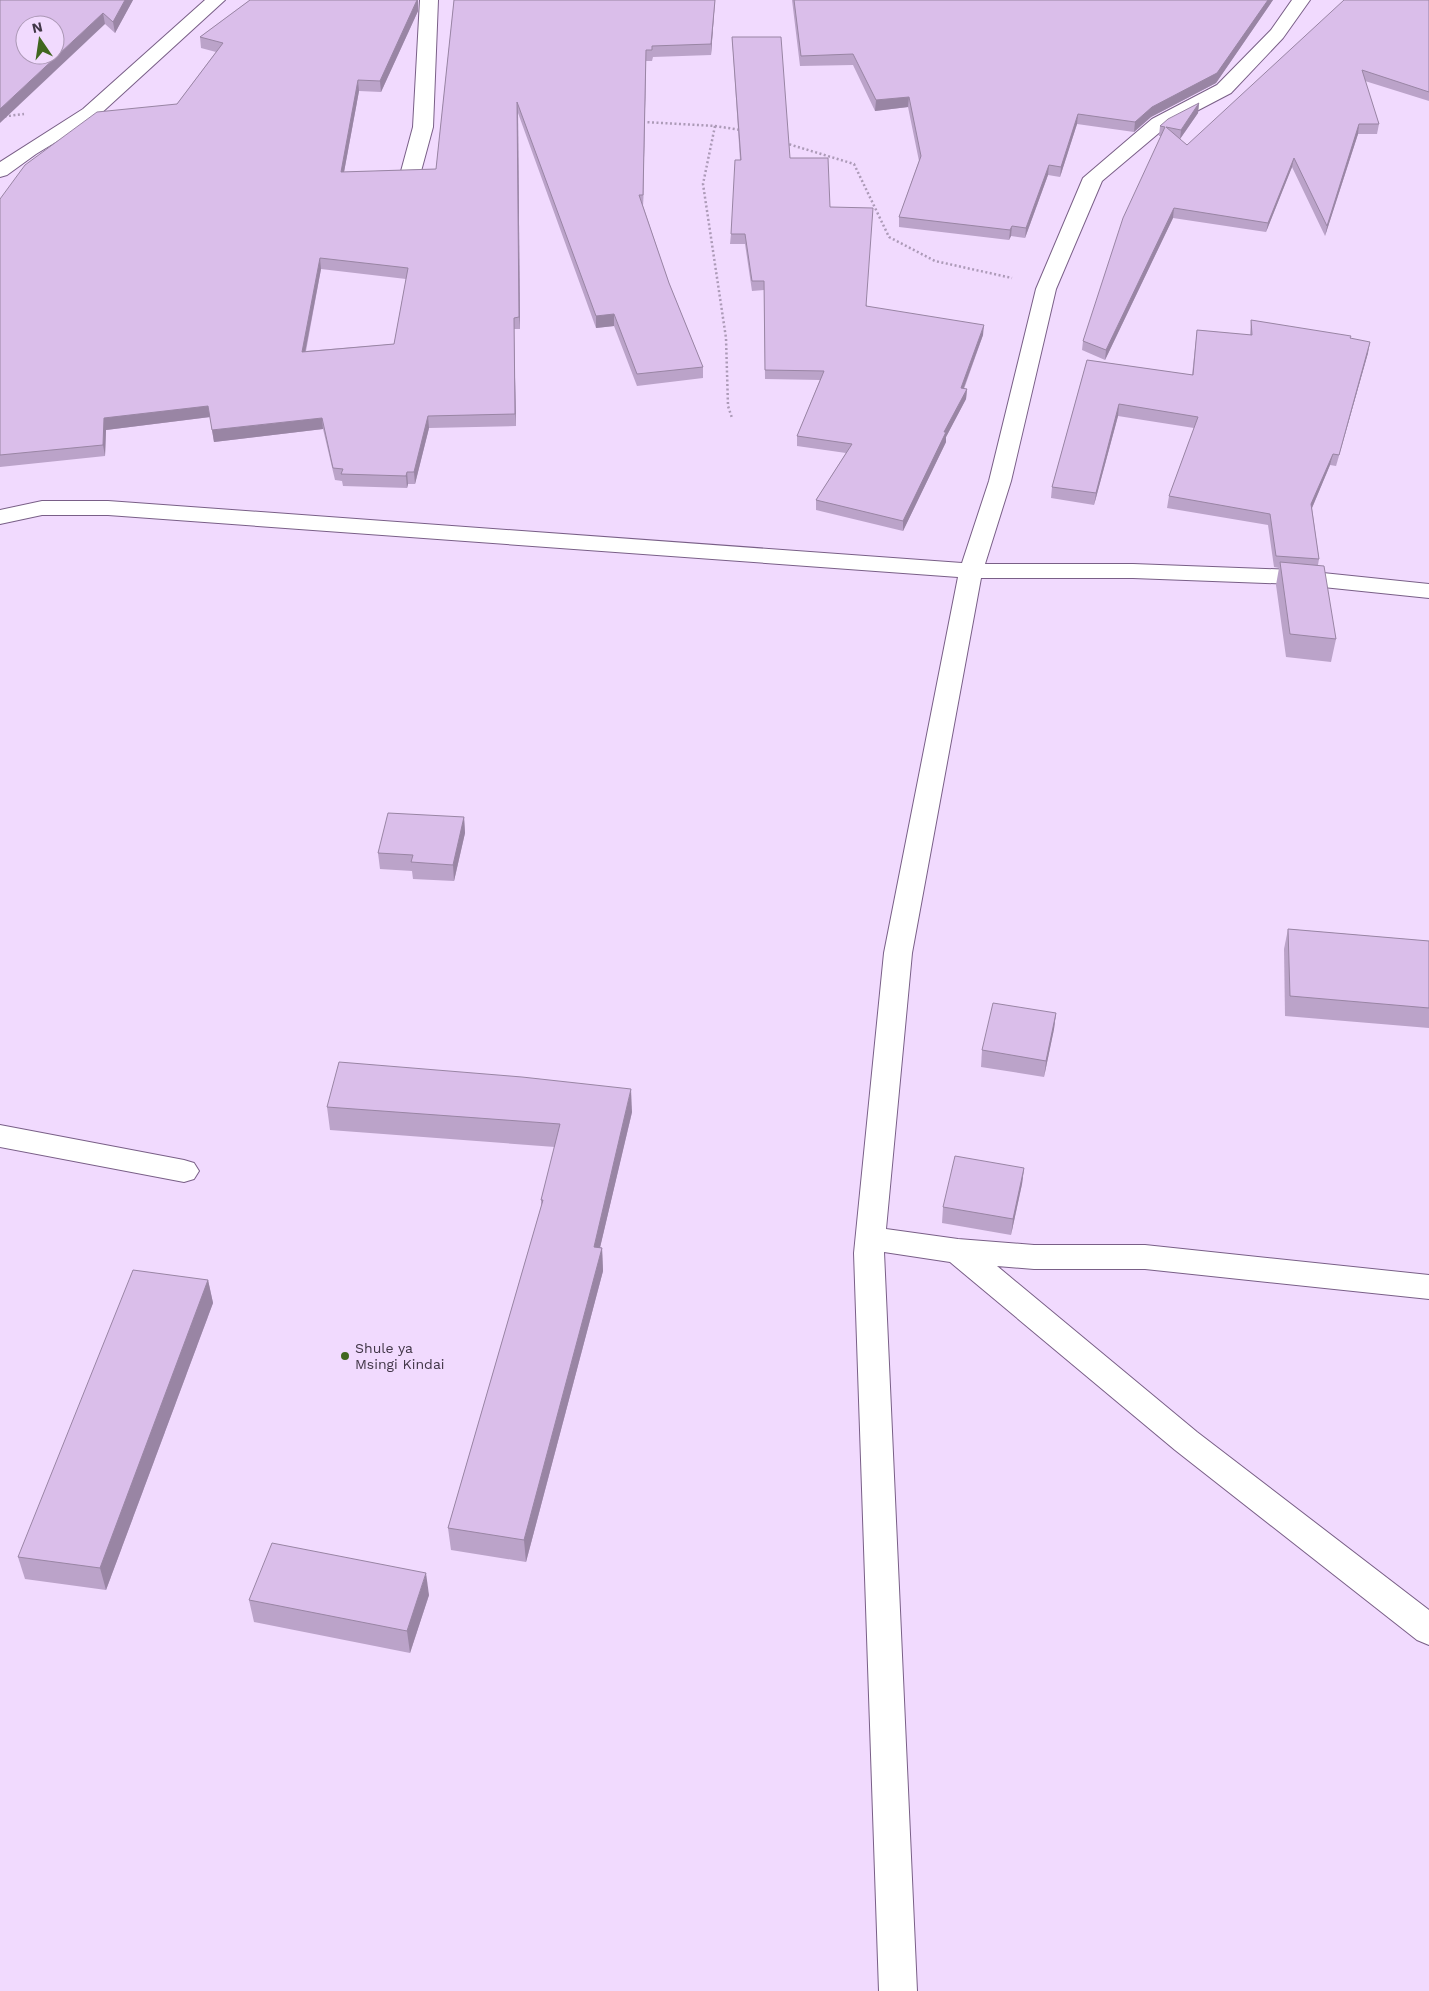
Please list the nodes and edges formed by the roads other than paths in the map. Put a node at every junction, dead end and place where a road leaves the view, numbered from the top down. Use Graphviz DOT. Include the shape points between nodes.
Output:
graph roads {
  1 [pos="216,0"];
  2 [pos="429,0"];
  3 [pos="1301,0"];
  4 [pos="0,171"];
  5 [pos="410,175"];
  6 [pos="0,517"];
  7 [pos="971,570"];
  8 [pos="1429,591"];
  9 [pos="0,1136"];
  10 [pos="184,1171"];
  11 [pos="870,1238"];
  12 [pos="958,1251"];
  13 [pos="1429,1287"];
  14 [pos="1429,1630"];
  15 [pos="898,1991"];
  1 -- 4 [label="street" via="90,112"];
  2 -- 5 [label="street" via="423,127"];
  3 -- 7 [label="street" via="1277,34 1224,89 1159,123 1093,178 1046,289 1000,481"];
  6 -- 7 [label="street" via="42,508 108,508"];
  7 -- 8 [label="street" via="1133,571 1294,577"];
  7 -- 11 [label="street" via="898,953"];
  9 -- 10 [label="street"];
  11 -- 12 [label="street"];
  11 -- 15 [label="street"];
  12 -- 13 [label="street" via="1034,1257 1145,1257"];
  12 -- 14 [label="street" via="1186,1441"];
}
